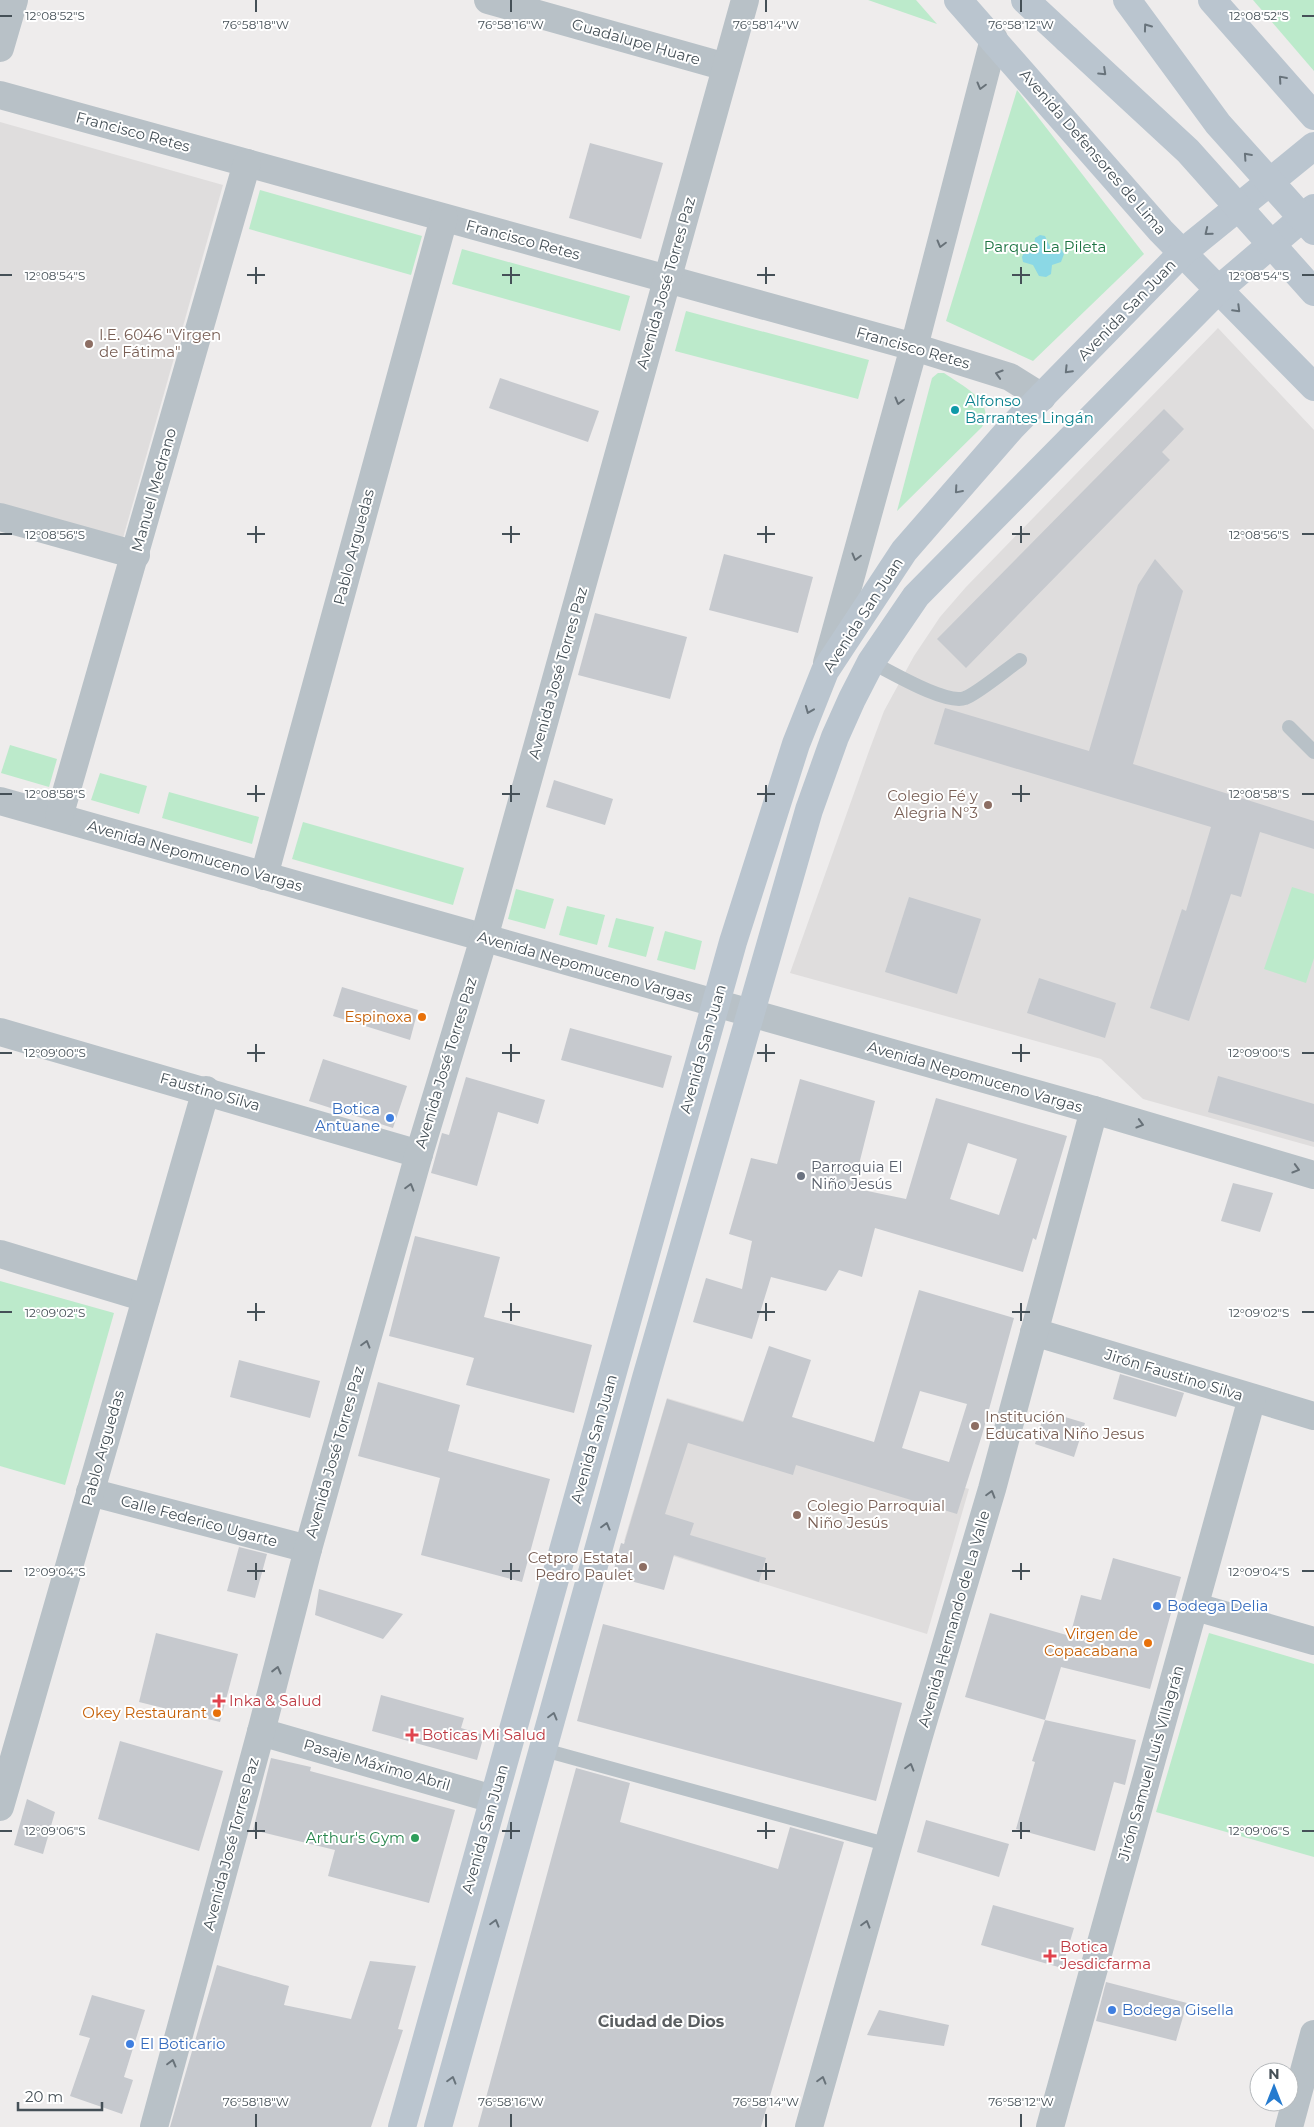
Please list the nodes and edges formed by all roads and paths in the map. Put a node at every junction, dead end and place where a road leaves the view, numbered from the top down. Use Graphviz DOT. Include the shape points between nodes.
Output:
graph roads {
  1 [pos="14,0"];
  2 [pos="488,0"];
  3 [pos="745,0"];
  4 [pos="958,0"];
  5 [pos="1025,0"];
  6 [pos="1127,0"];
  7 [pos="1212,0"];
  8 [pos="994,39"];
  9 [pos="0,48"];
  10 [pos="726,67"];
  11 [pos="0,95"];
  12 [pos="1314,116"];
  13 [pos="1314,146"];
  14 [pos="246,163"];
  15 [pos="1314,208"];
  16 [pos="444,218"];
  17 [pos="1314,231"];
  18 [pos="1182,253"];
  19 [pos="668,279"];
  20 [pos="1218,290"];
  21 [pos="1314,292"];
  22 [pos="914,348"];
  23 [pos="1314,387"];
  24 [pos="1042,397"];
  25 [pos="0,517"];
  26 [pos="136,555"];
  27 [pos="1020,660"];
  28 [pos="871,662"];
  29 [pos="825,671"];
  30 [pos="1289,727"];
  31 [pos="1314,752"];
  32 [pos="0,800"];
  33 [pos="59,817"];
  34 [pos="264,876"];
  35 [pos="484,938"];
  36 [pos="716,1004"];
  37 [pos="751,1014"];
  38 [pos="0,1032"];
  39 [pos="206,1090"];
  40 [pos="1094,1110"];
  41 [pos="419,1154"];
  42 [pos="1314,1175"];
  43 [pos="0,1254"];
  44 [pos="146,1298"];
  45 [pos="1034,1332"];
  46 [pos="1252,1398"];
  47 [pos="1314,1416"];
  48 [pos="90,1492"];
  49 [pos="308,1550"];
  50 [pos="1196,1607"];
  51 [pos="1314,1641"];
  52 [pos="261,1732"];
  53 [pos="544,1750"];
  54 [pos="493,1799"];
  55 [pos="0,1807"];
  56 [pos="889,1845"];
  57 [pos="1314,2034"];
  58 [pos="154,2127"];
  59 [pos="402,2127"];
  60 [pos="438,2127"];
  61 [pos="809,2127"];
  62 [pos="1050,2127"];
  63 [pos="1289,2127"];
  1 -- 9 [label="street"];
  2 -- 10 [label="street, Guadalupe Huare"];
  3 -- 10 [label="street, Avenida José Torres Paz"];
  4 -- 8 [label="main road, Avenida Defensores de Lima"];
  5 -- 21 [label="main road, one-way, bridge" via="1188,150"];
  17 -- 6 [label="main road, one-way, bridge" via="1218,124"];
  12 -- 7 [label="main road, one-way"];
  8 -- 18 [label="main road, Avenida Defensores de Lima"];
  8 -- 22 [label="street, one-way"];
  10 -- 19 [label="street, Avenida José Torres Paz"];
  11 -- 14 [label="street, Francisco Retes"];
  13 -- 18 [label="main road, Avenida San Juan, one-way"];
  14 -- 16 [label="street, Francisco Retes"];
  14 -- 26 [label="street, Manuel Medrano"];
  15 -- 20 [label="main road"];
  16 -- 19 [label="street, Francisco Retes"];
  16 -- 34 [label="street, Pablo Arguedas"];
  18 -- 20 [label="main road, Avenida Defensores de Lima"];
  18 -- 24 [label="main road, Avenida San Juan, one-way"];
  19 -- 22 [label="street, Francisco Retes"];
  19 -- 35 [label="street, Avenida José Torres Paz"];
  20 -- 23 [label="main road, Avenida Defensores de Lima, one-way"];
  20 -- 28 [label="main road" via="916,596"];
  24 -- 22 [label="street, Francisco Retes, one-way" via="1010,377"];
  22 -- 29 [label="street, one-way"];
  24 -- 29 [label="main road, Avenida San Juan, one-way" via="904,551"];
  25 -- 26 [label="street"];
  26 -- 33 [label="street, Manuel Medrano"];
  27 -- 28 [label="lane" via="965,698 952,699"];
  28 -- 37 [label="main road" via="835,737 818,783"];
  29 -- 36 [label="main road, Avenida San Juan, one-way" via="796,744"];
  30 -- 31 [label="lane"];
  32 -- 33 [label="street, Avenida Nepomuceno Vargas"];
  33 -- 34 [label="street, Avenida Nepomuceno Vargas"];
  34 -- 35 [label="street, Avenida Nepomuceno Vargas"];
  35 -- 36 [label="street, Avenida Nepomuceno Vargas"];
  35 -- 41 [label="street, Avenida José Torres Paz"];
  36 -- 37 [label="street, Avenida Nepomuceno Vargas"];
  36 -- 54 [label="main road, Avenida San Juan"];
  37 -- 40 [label="street, Avenida Nepomuceno Vargas"];
  53 -- 37 [label="main road, one-way"];
  38 -- 39 [label="street, Faustino Silva"];
  39 -- 41 [label="street, Faustino Silva"];
  39 -- 44 [label="street, Pablo Arguedas"];
  40 -- 42 [label="street, Avenida Nepomuceno Vargas, one-way"];
  40 -- 45 [label="street, Avenida Hernando de La Valle"];
  49 -- 41 [label="street, Avenida José Torres Paz, one-way"];
  43 -- 44 [label="street"];
  44 -- 48 [label="street, Pablo Arguedas"];
  45 -- 46 [label="street, Jirón Faustino Silva"];
  56 -- 45 [label="street, Avenida Hernando de La Valle, one-way"];
  46 -- 47 [label="street, Jirón Faustino Silva"];
  46 -- 50 [label="street, Jirón Samuel Luis Villagrán"];
  48 -- 49 [label="street, Calle Federico Ugarte"];
  48 -- 55 [label="street, Pablo Arguedas"];
  52 -- 49 [label="street, Avenida José Torres Paz, one-way"];
  50 -- 51 [label="street"];
  50 -- 62 [label="street, Jirón Samuel Luis Villagrán"];
  52 -- 54 [label="street, Pasaje Máximo Abril"];
  58 -- 52 [label="street, Avenida José Torres Paz, one-way"];
  53 -- 56 [label="lane"];
  60 -- 53 [label="main road, one-way"];
  54 -- 59 [label="main road, Avenida San Juan"];
  61 -- 56 [label="street, Avenida Hernando de La Valle, one-way"];
  57 -- 63 [label="street"];
}
